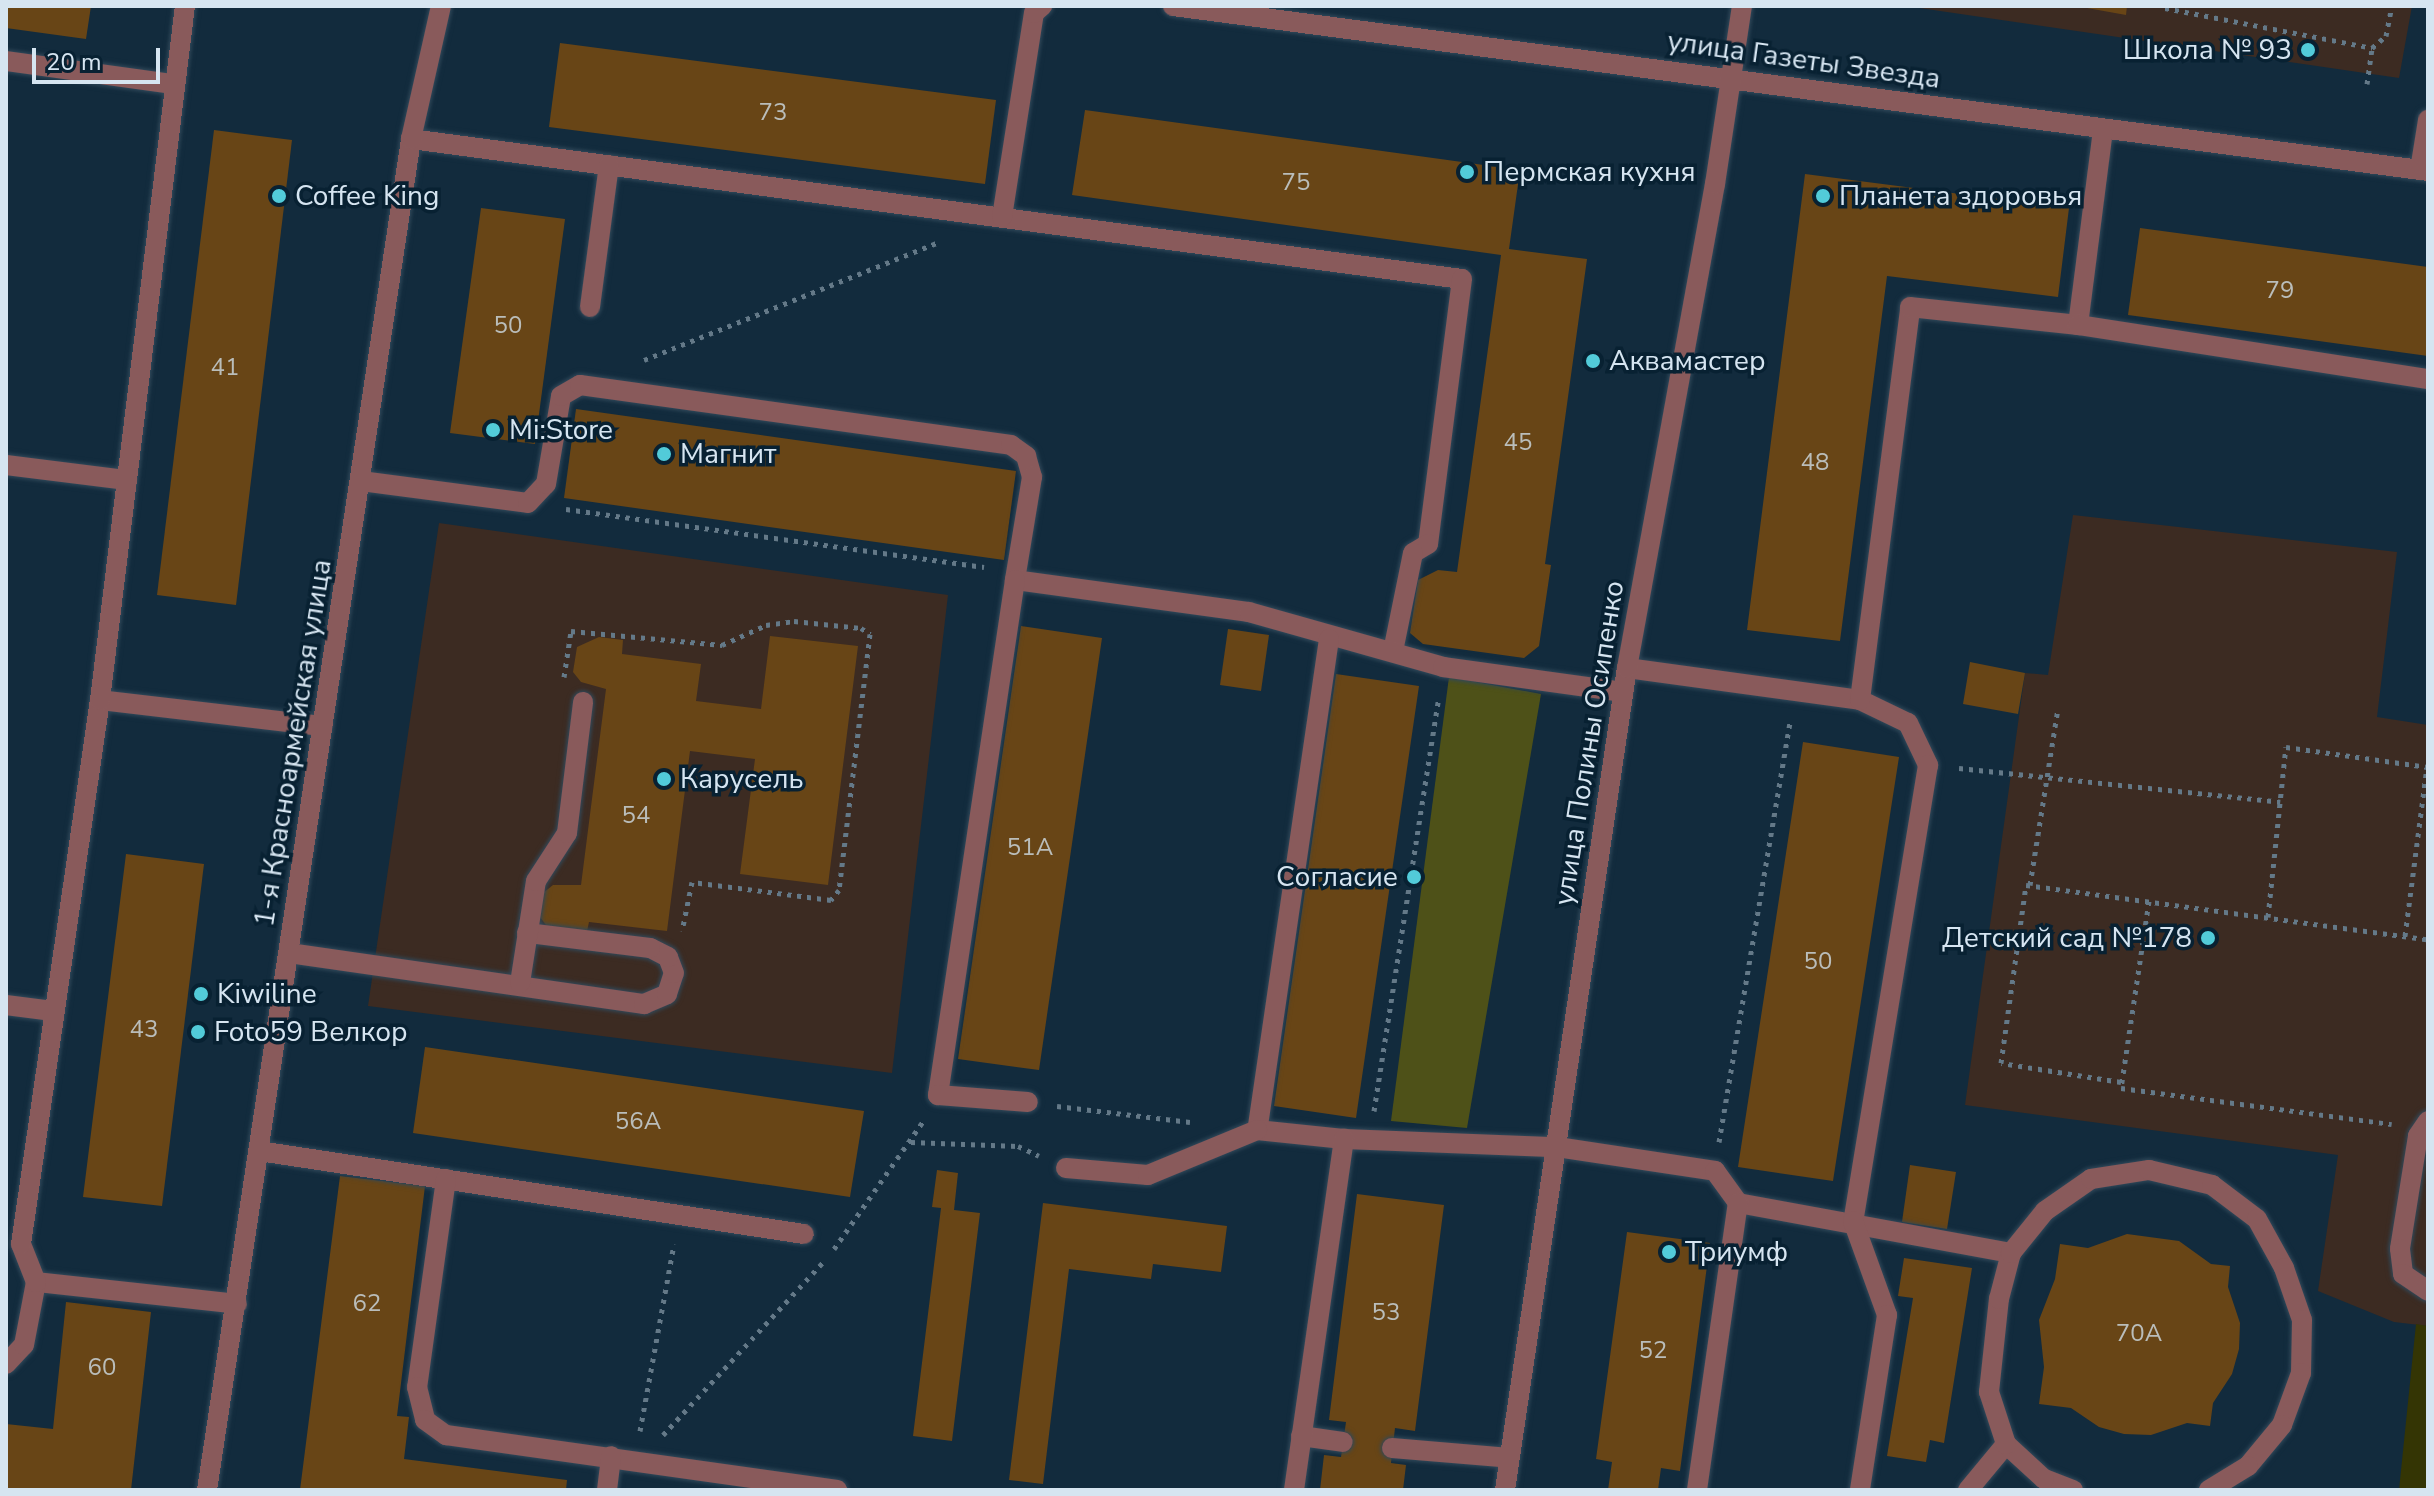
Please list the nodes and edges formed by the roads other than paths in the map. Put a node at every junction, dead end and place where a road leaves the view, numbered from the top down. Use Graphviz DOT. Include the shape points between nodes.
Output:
graph roads {
  1 [pos="185,6"];
  2 [pos="441,6"];
  3 [pos="1042,6"];
  4 [pos="1173,6"];
  5 [pos="1742,6"];
  6 [pos="6,61"];
  7 [pos="1731,78"];
  8 [pos="172,84"];
  9 [pos="2428,120"];
  10 [pos="2103,129"];
  11 [pos="411,139"];
  12 [pos="609,165"];
  13 [pos="2424,171"];
  14 [pos="1002,217"];
  15 [pos="590,307"];
  16 [pos="2078,325"];
  17 [pos="2428,379"];
  18 [pos="6,465"];
  19 [pos="127,480"];
  20 [pos="361,481"];
  21 [pos="1016,576"];
  22 [pos="1329,639"];
  23 [pos="1393,651"];
  24 [pos="1627,668"];
  25 [pos="1623,692"];
  26 [pos="100,700"];
  27 [pos="1860,700"];
  28 [pos="583,702"];
  29 [pos="322,726"];
  30 [pos="527,933"];
  31 [pos="289,953"];
  32 [pos="520,983"];
  33 [pos="6,1005"];
  34 [pos="53,1011"];
  35 [pos="1028,1102"];
  36 [pos="2426,1124"];
  37 [pos="1257,1130"];
  38 [pos="1344,1139"];
  39 [pos="1557,1147"];
  40 [pos="259,1151"];
  41 [pos="1066,1168"];
  42 [pos="446,1179"];
  43 [pos="1738,1203"];
  44 [pos="1853,1221"];
  45 [pos="804,1234"];
  46 [pos="2011,1253"];
  47 [pos="36,1282"];
  48 [pos="2428,1291"];
  49 [pos="237,1304"];
  50 [pos="6,1364"];
  51 [pos="1301,1436"];
  52 [pos="1343,1442"];
  53 [pos="2006,1444"];
  54 [pos="1392,1448"];
  55 [pos="611,1456"];
  56 [pos="1510,1458"];
  57 [pos="207,1490"];
  58 [pos="607,1490"];
  59 [pos="837,1490"];
  60 [pos="1294,1490"];
  61 [pos="1505,1490"];
  62 [pos="1697,1490"];
  63 [pos="1860,1490"];
  64 [pos="1968,1490"];
  65 [pos="2073,1490"];
  66 [pos="2209,1490"];
  1 -- 8 [label="street"];
  2 -- 11 [label="street, 1-я Красноармейская улица"];
  3 -- 14 [label="street" via="1034,13"];
  4 -- 7 [label="street, улица Газеты Звезда"];
  5 -- 7 [label="street, улица Полины Осипенко"];
  6 -- 8 [label="street"];
  7 -- 10 [label="street, улица Газеты Звезда"];
  7 -- 24 [label="street, улица Полины Осипенко"];
  8 -- 19 [label="street"];
  9 -- 13 [label="street"];
  10 -- 13 [label="street, улица Газеты Звезда"];
  10 -- 16 [label="street"];
  11 -- 12 [label="street"];
  11 -- 20 [label="street, 1-я Красноармейская улица"];
  12 -- 14 [label="street"];
  12 -- 15 [label="street"];
  14 -- 23 [label="street" via="1462,279 1428,544 1413,553"];
  16 -- 17 [label="street"];
  16 -- 27 [label="street" via="1910,307"];
  18 -- 19 [label="street"];
  19 -- 26 [label="street"];
  20 -- 21 [label="street" via="528,503 546,484 561,396 580,385 1011,445 1026,456 1032,477"];
  20 -- 29 [label="street, 1-я Красноармейская улица"];
  21 -- 22 [label="street" via="1249,612"];
  21 -- 35 [label="street" via="938,1095"];
  22 -- 23 [label="street"];
  22 -- 37 [label="street"];
  23 -- 25 [label="street" via="1443,667"];
  24 -- 25 [label="street, улица Полины Осипенко"];
  24 -- 27 [label="street"];
  25 -- 39 [label="street, улица Полины Осипенко"];
  26 -- 29 [label="street"];
  26 -- 34 [label="street"];
  27 -- 44 [label="street" via="1908,723 1928,765"];
  28 -- 30 [label="street" via="567,833 536,881"];
  29 -- 31 [label="street, 1-я Красноармейская улица"];
  30 -- 32 [label="street"];
  30 -- 32 [label="street" via="650,948 668,957 674,973 667,994 644,1004"];
  31 -- 32 [label="street"];
  31 -- 40 [label="street, 1-я Красноармейская улица"];
  33 -- 34 [label="street"];
  34 -- 47 [label="street" via="21,1244"];
  36 -- 48 [label="street" via="2400,1249 2403,1274"];
  37 -- 38 [label="street"];
  37 -- 41 [label="street" via="1148,1175"];
  38 -- 39 [label="street"];
  38 -- 51 [label="street"];
  39 -- 43 [label="street" via="1715,1171"];
  39 -- 56 [label="street, улица Полины Осипенко"];
  40 -- 42 [label="street"];
  40 -- 49 [label="street, 1-я Красноармейская улица"];
  42 -- 45 [label="street"];
  42 -- 55 [label="street" via="417,1387 425,1420 446,1435"];
  43 -- 44 [label="street"];
  43 -- 62 [label="street"];
  44 -- 46 [label="street" via="1913,1238"];
  44 -- 63 [label="street" via="1887,1315"];
  46 -- 53 [label="street" via="1991,1345 1989,1392"];
  46 -- 66 [label="street" via="2045,1211 2091,1179 2149,1170 2212,1185 2257,1219 2284,1268 2302,1320 2301,1373 2282,1425 2248,1466"];
  47 -- 49 [label="street"];
  47 -- 50 [label="street" via="24,1345"];
  49 -- 57 [label="street, 1-я Красноармейская улица"];
  51 -- 52 [label="street"];
  51 -- 60 [label="street"];
  53 -- 64 [label="street"];
  53 -- 65 [label="street" via="2044,1479"];
  54 -- 56 [label="street"];
  55 -- 58 [label="street"];
  55 -- 59 [label="street"];
  56 -- 61 [label="street, улица Полины Осипенко"];
}
